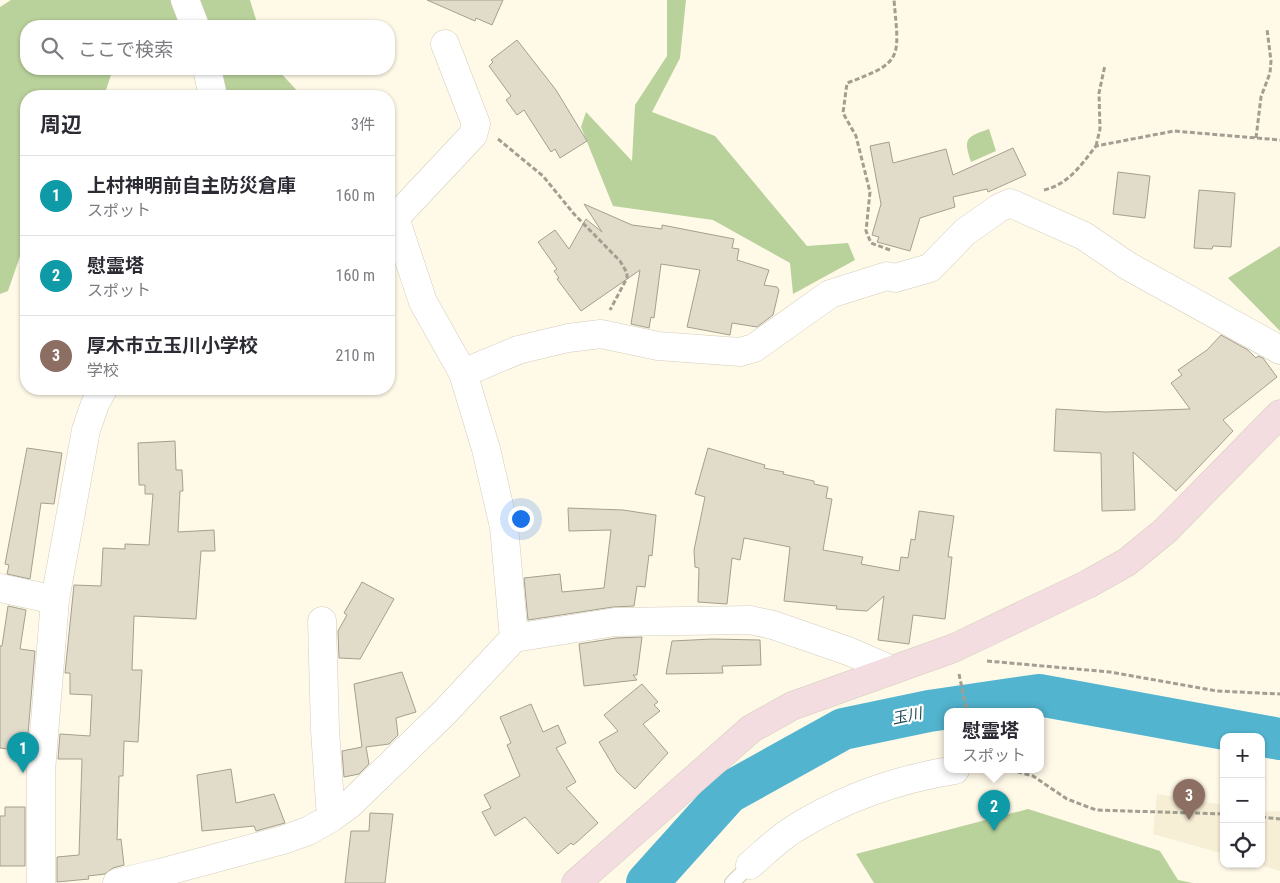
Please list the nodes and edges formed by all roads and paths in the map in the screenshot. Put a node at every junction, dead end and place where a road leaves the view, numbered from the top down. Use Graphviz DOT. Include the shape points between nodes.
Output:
graph roads {
  1 [pos="185,0"];
  2 [pos="894,0"];
  3 [pos="193,20"];
  4 [pos="1267,29"];
  5 [pos="445,44"];
  6 [pos="1105,65"];
  7 [pos="209,75"];
  8 [pos="212,90"];
  9 [pos="474,129"];
  10 [pos="1256,138"];
  11 [pos="1280,140"];
  12 [pos="1096,146"];
  13 [pos="1010,203"];
  14 [pos="395,216"];
  15 [pos="395,227"];
  16 [pos="930,268"];
  17 [pos="601,334"];
  18 [pos="1280,350"];
  19 [pos="464,373"];
  20 [pos="100,395"];
  21 [pos="1280,414"];
  22 [pos="0,588"];
  23 [pos="55,600"];
  24 [pos="322,621"];
  25 [pos="514,638"];
  26 [pos="956,658"];
  27 [pos="892,670"];
  28 [pos="1280,694"];
  29 [pos="966,708"];
  30 [pos="944,772"];
  31 [pos="1022,773"];
  32 [pos="1220,814"];
  33 [pos="1265,817"];
  34 [pos="332,818"];
  35 [pos="1280,819"];
  36 [pos="741,874"];
  37 [pos="160,878"];
  38 [pos="41,883"];
  39 [pos="118,883"];
  40 [pos="576,883"];
  1 -- 3 [label="street"];
  2 -- 16 [label="path" via="897,40 894,57 887,66 847,83 843,113 856,136 870,192 866,231 871,243"];
  4 -- 10 [label="path" via="1270,73 1261,97"];
  5 -- 9 [label="street" via="476,124"];
  6 -- 12 [label="path" via="1099,93 1100,129"];
  7 -- 8 [label="street"];
  9 -- 14 [label="street" via="473,135"];
  9 -- 17 [label="path" via="490,133 543,176 624,267 627,278"];
  10 -- 11 [label="path"];
  10 -- 12 [label="path" via="1174,131"];
  12 -- 13 [label="path" via="1079,170 1054,188 1013,199"];
  13 -- 16 [label="street" via="965,232"];
  13 -- 18 [label="street" via="1084,236 1128,266"];
  15 -- 19 [label="street" via="424,302"];
  16 -- 17 [label="street" via="895,278 887,276 830,294 754,348 740,352 658,346"];
  17 -- 19 [label="street" via="518,350"];
  19 -- 25 [label="street" via="504,527"];
  20 -- 23 [label="street" via="86,430"];
  21 -- 26 [label="street" via="1165,531 1126,562"];
  22 -- 23 [label="street"];
  23 -- 38 [label="street" via="41,771"];
  24 -- 34 [label="street" via="325,730"];
  25 -- 27 [label="street" via="615,622 750,620 848,651"];
  25 -- 34 [label="street" via="444,712"];
  26 -- 27 [label="street"];
  26 -- 28 [label="path" via="1110,672 1217,691"];
  26 -- 29 [label="path"];
  27 -- 40 [label="street" via="792,706 751,729"];
  30 -- 36 [label="street" via="888,785 811,819 786,834"];
  31 -- 32 [label="path" via="1033,776 1066,799 1096,810"];
  33 -- 35 [label="path"];
  34 -- 37 [label="street" via="283,840"];
  37 -- 39 [label="street"];
}
